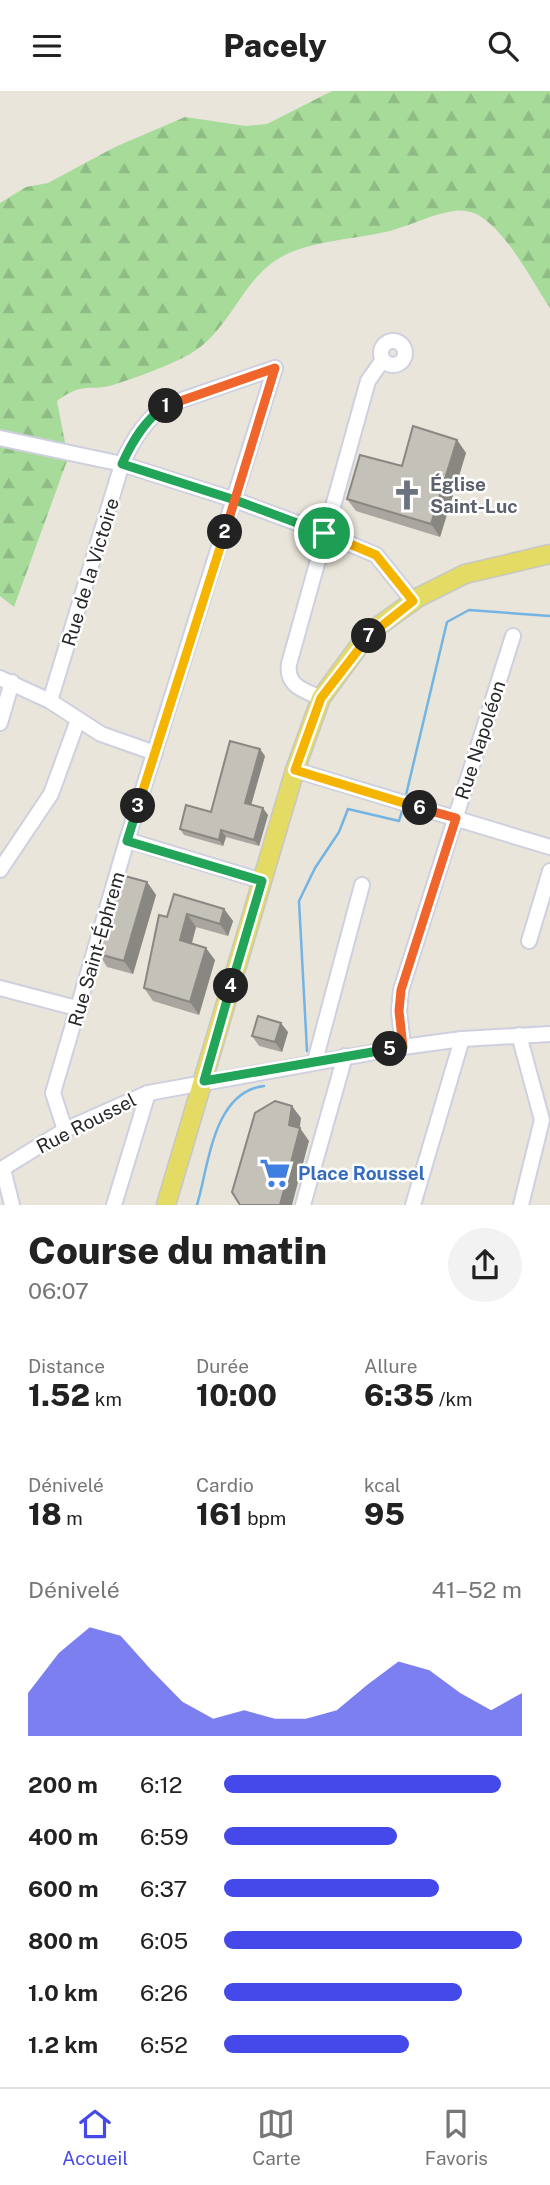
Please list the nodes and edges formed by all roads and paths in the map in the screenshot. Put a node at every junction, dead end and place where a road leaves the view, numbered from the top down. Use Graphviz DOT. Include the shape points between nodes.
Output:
graph roads {
  1 [pos="382,361"];
  2 [pos="275,368"];
  3 [pos="0,438"];
  4 [pos="122,464"];
  5 [pos="235,500"];
  6 [pos="324,533"];
  7 [pos="550,554"];
  8 [pos="413,601"];
  9 [pos="513,636"];
  10 [pos="6,680"];
  11 [pos="321,698"];
  12 [pos="50,701"];
  13 [pos="78,720"];
  14 [pos="0,723"];
  15 [pos="155,753"];
  16 [pos="295,770"];
  17 [pos="456,818"];
  18 [pos="127,841"];
  19 [pos="550,847"];
  20 [pos="0,870"];
  21 [pos="550,871"];
  22 [pos="262,881"];
  23 [pos="362,885"];
  24 [pos="529,941"];
  25 [pos="0,988"];
  26 [pos="80,1009"];
  27 [pos="550,1034"];
  28 [pos="519,1035"];
  29 [pos="462,1039"];
  30 [pos="403,1047"];
  31 [pos="345,1056"];
  32 [pos="315,1061"];
  33 [pos="204,1081"];
  34 [pos="148,1093"];
  35 [pos="65,1130"];
  36 [pos="1,1169"];
  37 [pos="12,1205"];
  38 [pos="114,1205"];
  39 [pos="166,1205"];
  40 [pos="178,1205"];
  41 [pos="303,1205"];
  42 [pos="412,1205"];
  43 [pos="521,1205"];
  1 -- 6 [label="street" via="368,381"];
  2 -- 4 [label="street, Rue de la Victoire" via="167,405 137,436"];
  2 -- 5 [label="street, Rue Saint-Éphrem"];
  3 -- 4 [label="street"];
  4 -- 5 [label="street"];
  4 -- 12 [label="street, Rue de la Victoire"];
  5 -- 6 [label="street"];
  5 -- 15 [label="street, Rue Saint-Éphrem"];
  6 -- 8 [label="street" via="376,555"];
  6 -- 11 [label="street" via="288,674 293,684"];
  7 -- 8 [label="main road" via="465,574"];
  8 -- 11 [label="main road" via="377,627"];
  9 -- 17 [label="street, Rue Napoléon"];
  10 -- 12 [label="street"];
  10 -- 14 [label="street"];
  11 -- 16 [label="main road"];
  12 -- 13 [label="street"];
  13 -- 15 [label="street" via="101,734"];
  13 -- 20 [label="street" via="51,794"];
  15 -- 18 [label="street, Rue Saint-Éphrem"];
  16 -- 17 [label="street"];
  16 -- 22 [label="main road"];
  17 -- 19 [label="street"];
  17 -- 30 [label="street, Rue Napoléon" via="401,990"];
  18 -- 22 [label="street"];
  18 -- 26 [label="street, Rue Saint-Éphrem"];
  21 -- 24 [label="street"];
  22 -- 33 [label="main road"];
  23 -- 32 [label="street"];
  25 -- 26 [label="street"];
  26 -- 35 [label="street, Rue Saint-Éphrem" via="53,1093"];
  27 -- 28 [label="street, Rue Roussel"];
  28 -- 29 [label="street, Rue Roussel"];
  28 -- 43 [label="street" via="542,1120"];
  29 -- 30 [label="street, Rue Roussel"];
  29 -- 42 [label="street"];
  30 -- 31 [label="street, Rue Roussel"];
  31 -- 32 [label="street, Rue Roussel"];
  31 -- 41 [label="street"];
  32 -- 33 [label="street, Rue Roussel"];
  33 -- 34 [label="street, Rue Roussel"];
  33 -- 39 [label="main road"];
  33 -- 40 [label="main road" via="211,1090"];
  34 -- 35 [label="street, Rue Roussel"];
  34 -- 38 [label="street"];
  35 -- 36 [label="street, Rue Roussel"];
  36 -- 37 [label="street"];
}
